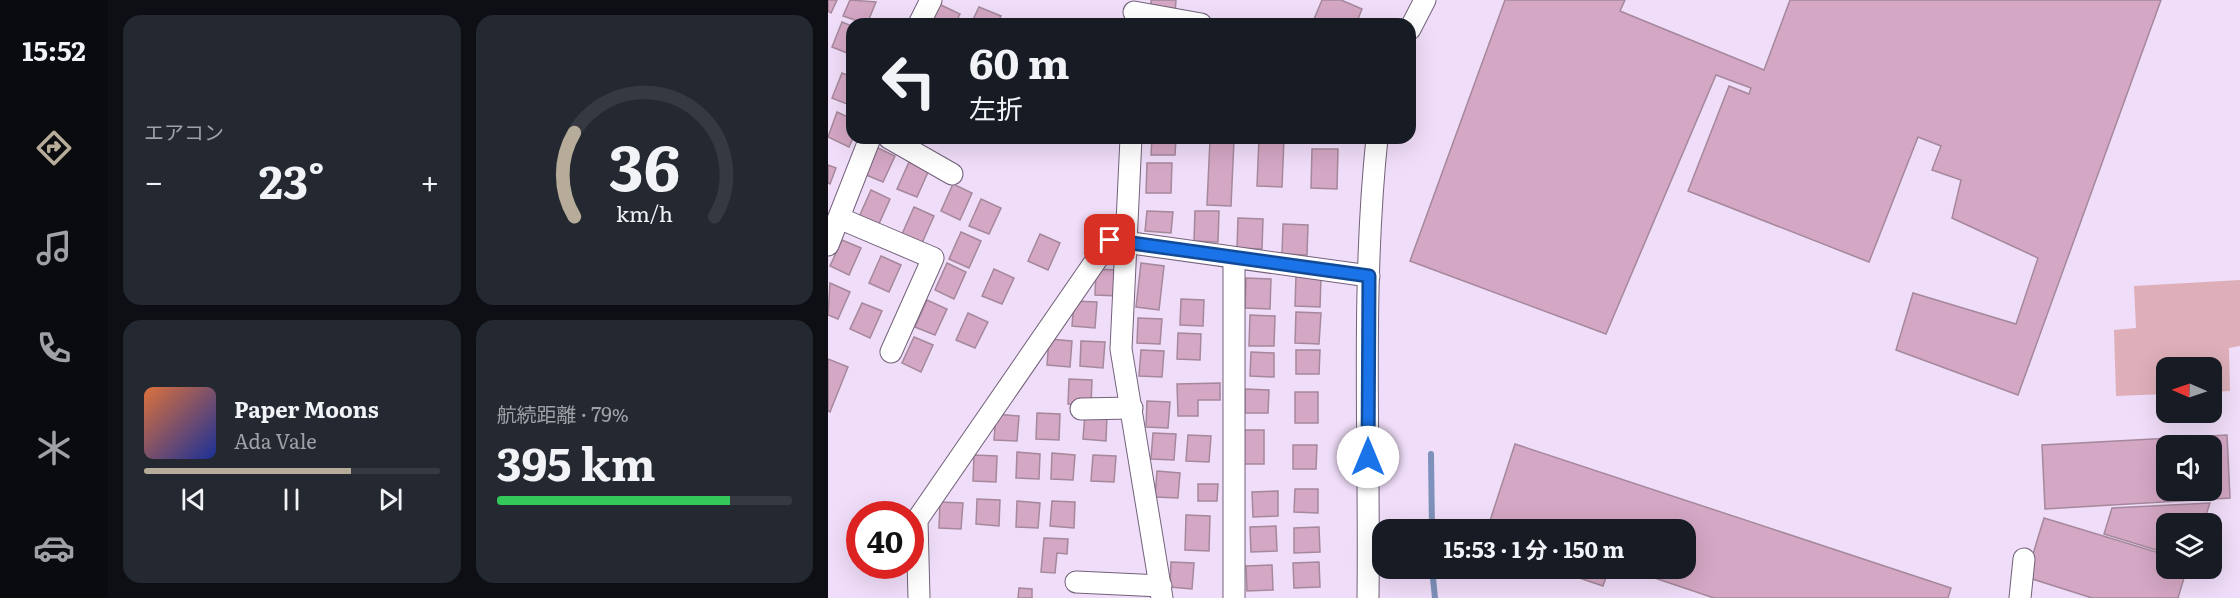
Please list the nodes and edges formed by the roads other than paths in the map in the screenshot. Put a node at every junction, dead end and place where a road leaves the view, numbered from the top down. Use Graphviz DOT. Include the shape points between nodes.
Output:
graph roads {
  1 [pos="931,0"];
  2 [pos="1425,0"];
  3 [pos="1134,12"];
  4 [pos="922,18"];
  5 [pos="1168,18"];
  6 [pos="1416,18"];
  7 [pos="868,144"];
  8 [pos="900,144"];
  9 [pos="1131,144"];
  10 [pos="1376,144"];
  11 [pos="952,174"];
  12 [pos="839,218"];
  13 [pos="1128,244"];
  14 [pos="828,245"];
  15 [pos="1234,258"];
  16 [pos="1369,276"];
  17 [pos="891,352"];
  18 [pos="1132,408"];
  19 [pos="1081,409"];
  20 [pos="2024,559"];
  21 [pos="1076,582"];
  22 [pos="1162,592"];
  23 [pos="919,598"];
  24 [pos="1234,598"];
  25 [pos="1368,598"];
  26 [pos="2020,598"];
  1 -- 4 [label="street"];
  2 -- 6 [label="street"];
  3 -- 5 [label="street"];
  7 -- 12 [label="street"];
  8 -- 11 [label="street"];
  9 -- 13 [label="street"];
  10 -- 16 [label="street"];
  12 -- 14 [label="street"];
  12 -- 17 [label="street" via="933,258"];
  13 -- 15 [label="street"];
  13 -- 18 [label="street" via="1122,349"];
  13 -- 23 [label="street" via="1110,240 917,520"];
  15 -- 16 [label="street"];
  15 -- 24 [label="street"];
  16 -- 25 [label="street"];
  18 -- 19 [label="street"];
  18 -- 22 [label="street"];
  20 -- 26 [label="street"];
  21 -- 22 [label="street"];
}
